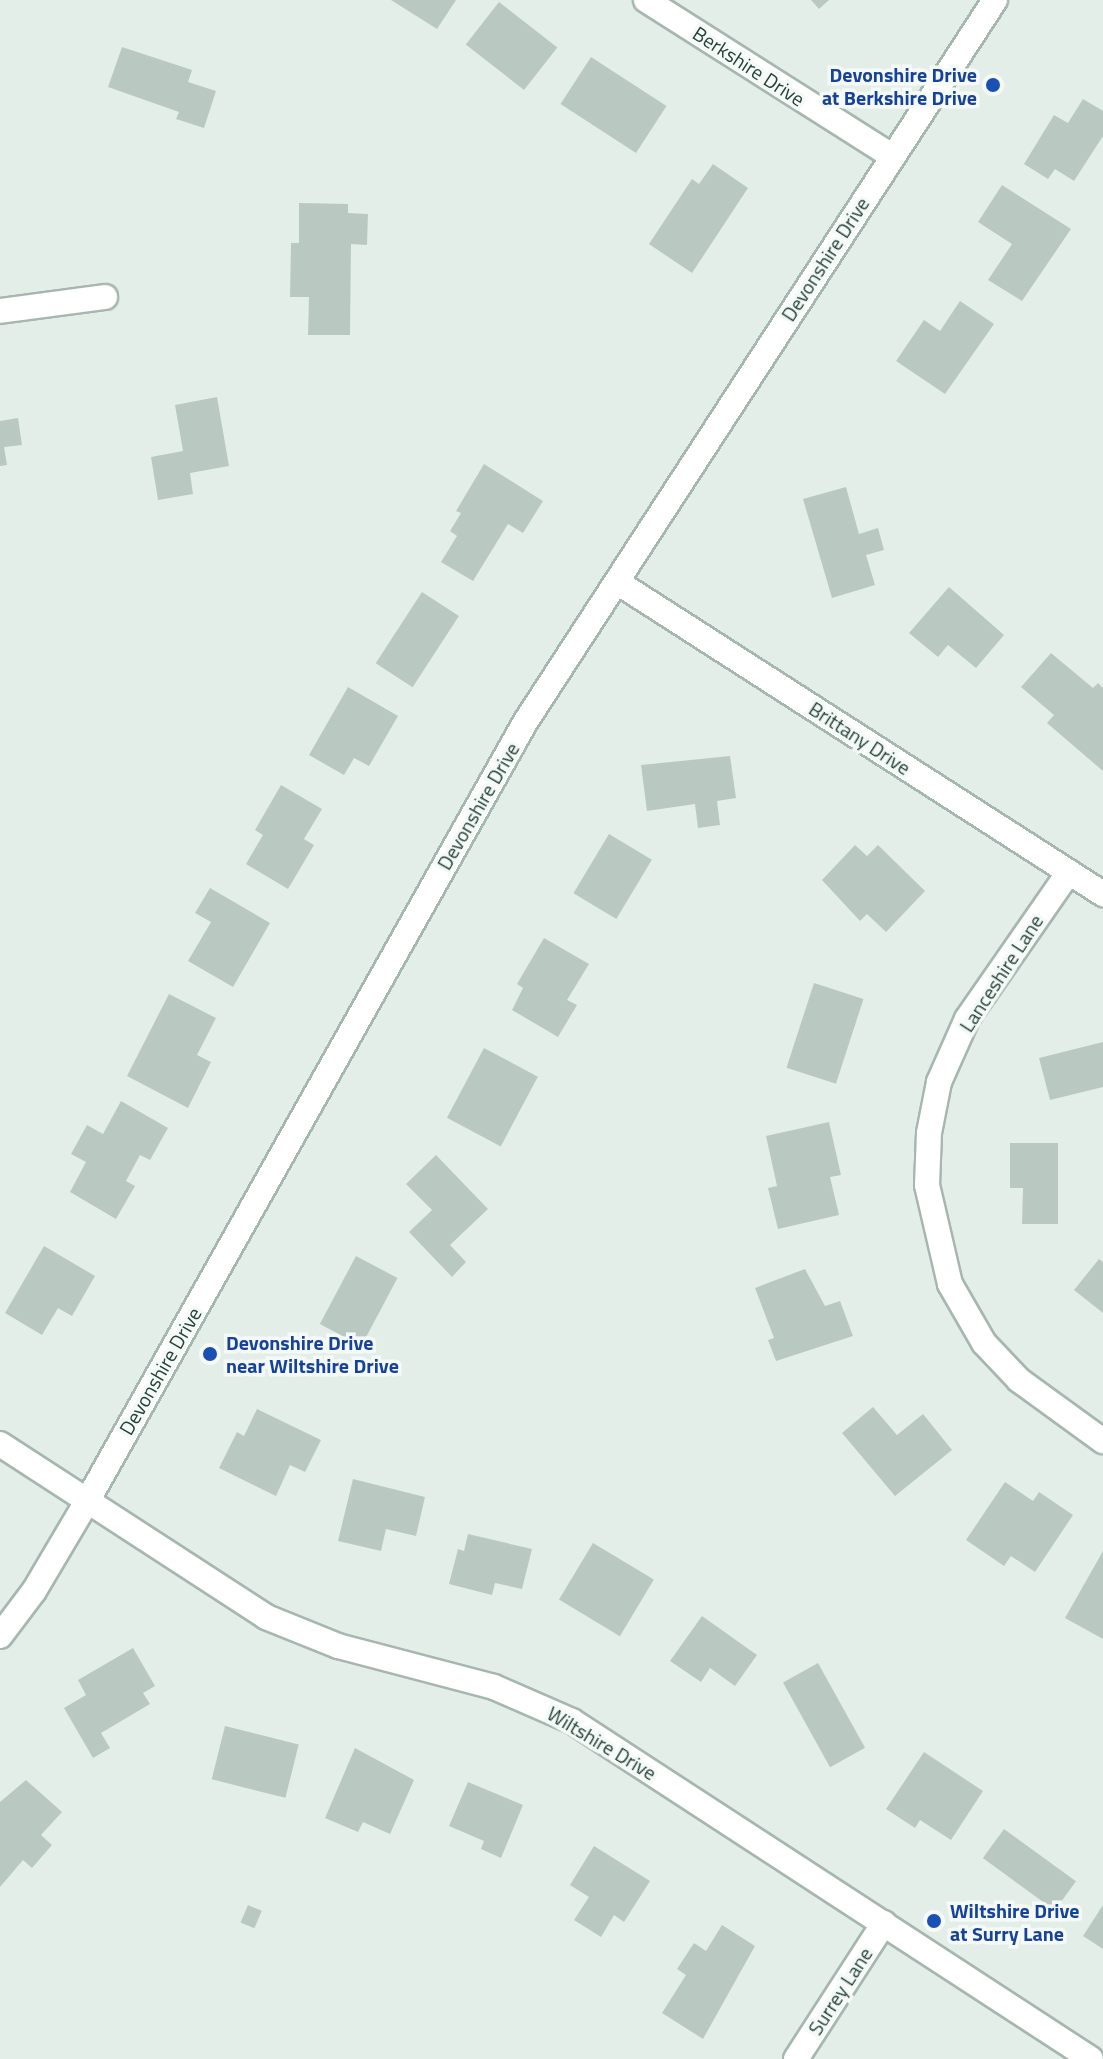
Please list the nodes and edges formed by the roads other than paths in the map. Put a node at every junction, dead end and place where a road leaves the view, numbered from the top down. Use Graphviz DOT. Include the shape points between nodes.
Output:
graph roads {
  1 [pos="646,0"];
  2 [pos="995,0"];
  3 [pos="892,156"];
  4 [pos="105,297"];
  5 [pos="0,311"];
  6 [pos="617,582"];
  7 [pos="1069,872"];
  8 [pos="1103,894"];
  9 [pos="1103,1441"];
  10 [pos="0,1444"];
  11 [pos="89,1498"];
  12 [pos="0,1636"];
  13 [pos="884,1923"];
  14 [pos="796,2059"];
  15 [pos="1091,2059"];
  1 -- 3 [label="street, Berkshire Drive"];
  2 -- 3 [label="street, Devonshire Drive"];
  3 -- 6 [label="street, Devonshire Drive"];
  4 -- 5 [label="street"];
  6 -- 7 [label="street, Brittany Drive"];
  6 -- 11 [label="street, Devonshire Drive" via="526,721"];
  7 -- 8 [label="street, Brittany Drive"];
  7 -- 9 [label="street, Lanceshire Lane" via="967,1019 939,1082 929,1133 927,1185 950,1284 984,1343 1019,1380"];
  10 -- 11 [label="street, Wiltshire Drive"];
  11 -- 12 [label="street, Devonshire Drive" via="34,1591"];
  11 -- 13 [label="street, Wiltshire Drive" via="204,1582 266,1617 338,1646 494,1687 572,1721"];
  13 -- 14 [label="street, Surrey Lane"];
  13 -- 15 [label="street, Wiltshire Drive"];
}
